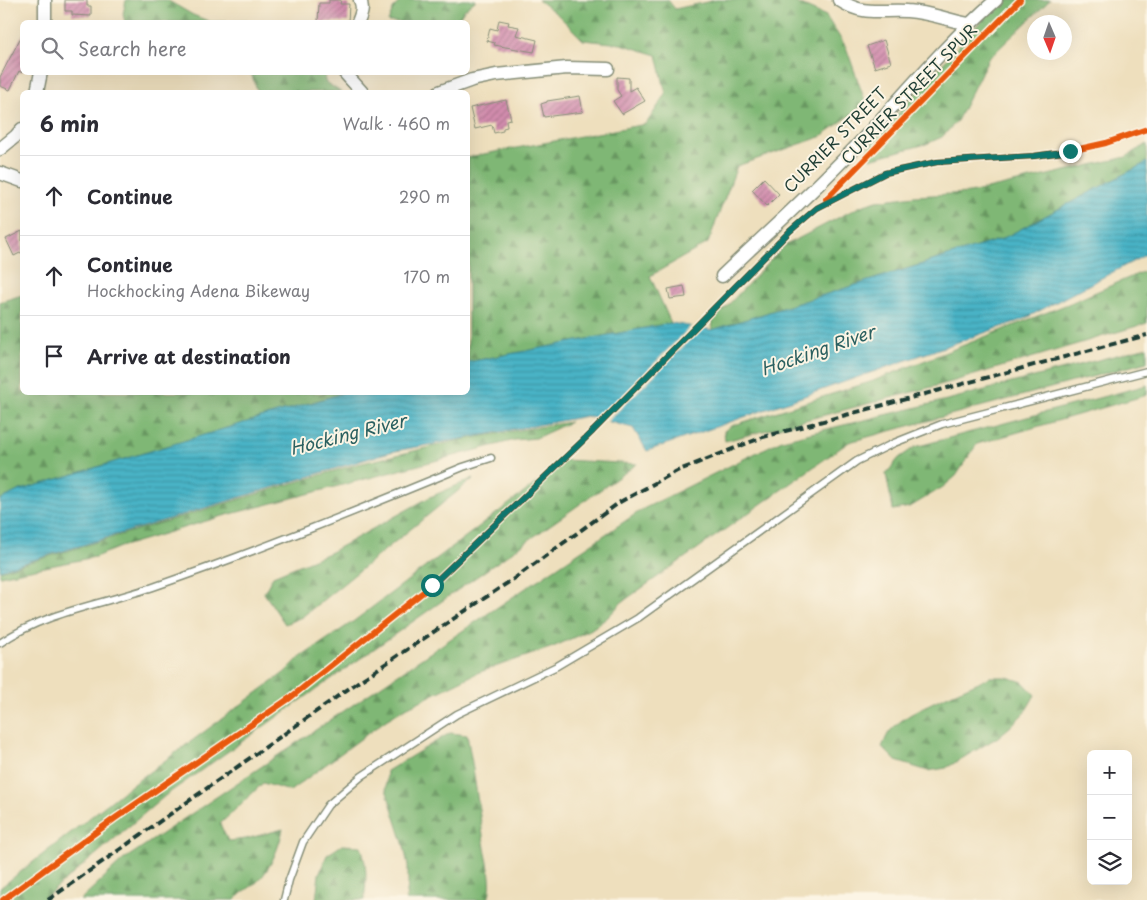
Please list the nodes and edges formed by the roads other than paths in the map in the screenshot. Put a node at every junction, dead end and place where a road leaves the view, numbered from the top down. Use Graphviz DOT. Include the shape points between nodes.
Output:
graph roads {
  1 [pos="45,0"];
  2 [pos="360,0"];
  3 [pos="839,0"];
  4 [pos="996,0"];
  5 [pos="45,20"];
  6 [pos="359,20"];
  7 [pos="968,24"];
  8 [pos="608,69"];
  9 [pos="40,75"];
  10 [pos="347,75"];
  11 [pos="37,90"];
  12 [pos="360,90"];
  13 [pos="444,90"];
  14 [pos="20,131"];
  15 [pos="0,149"];
  16 [pos="0,173"];
  17 [pos="20,180"];
  18 [pos="722,276"];
  19 [pos="1147,371"];
  20 [pos="491,458"];
  21 [pos="0,643"];
  22 [pos="284,900"];
  1 -- 5 [label="street"];
  2 -- 6 [label="street" via="362,13"];
  3 -- 7 [label="street" via="856,9 906,11"];
  4 -- 7 [label="street, CURRIER STREET"];
  7 -- 18 [label="street, CURRIER STREET" via="864,138"];
  8 -- 13 [label="street" via="567,68 496,75"];
  9 -- 11 [label="street"];
  10 -- 12 [label="street"];
  14 -- 15 [label="street"];
  16 -- 17 [label="street"];
  19 -- 22 [label="lane" via="942,424 857,461 638,618 557,666 456,714 362,776 328,805 303,842"];
  20 -- 21 [label="lane" via="256,550 154,586 68,611 13,634"];
}
